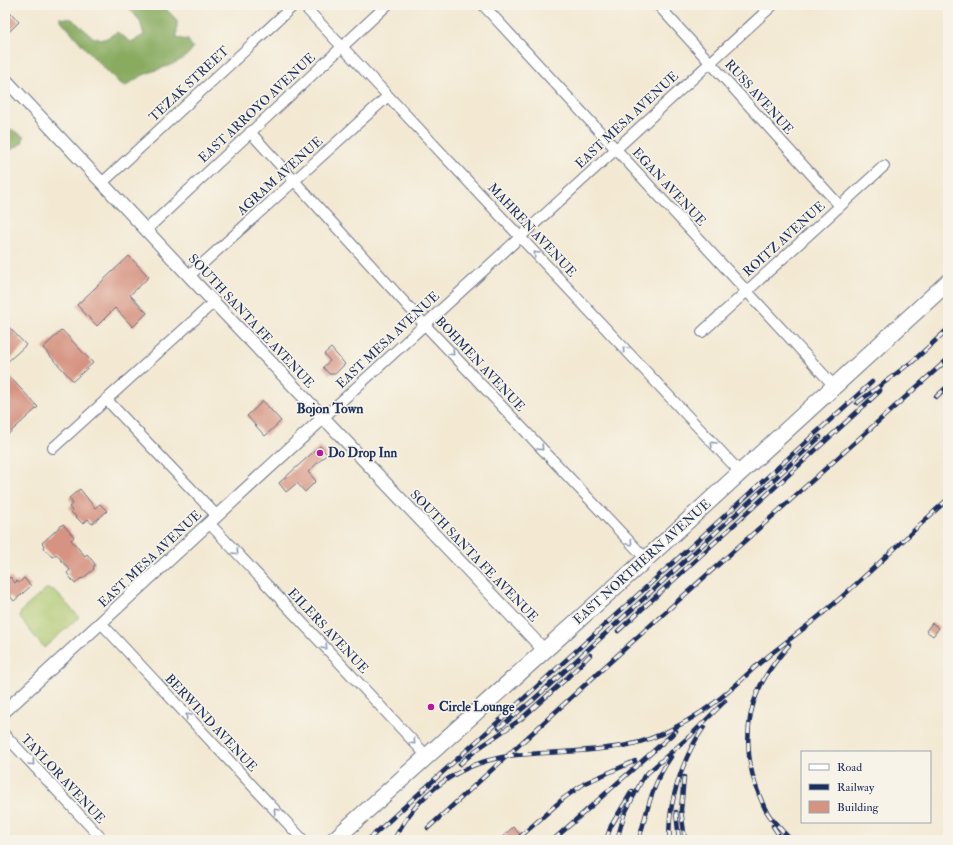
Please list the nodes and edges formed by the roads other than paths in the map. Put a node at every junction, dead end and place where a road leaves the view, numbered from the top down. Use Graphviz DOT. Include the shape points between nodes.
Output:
graph roads {
  1 [pos="294,5"];
  2 [pos="303,5"];
  3 [pos="387,5"];
  4 [pos="483,5"];
  5 [pos="658,5"];
  6 [pos="773,5"];
  7 [pos="342,46"];
  8 [pos="710,63"];
  9 [pos="5,79"];
  10 [pos="388,96"];
  11 [pos="250,132"];
  12 [pos="616,149"];
  13 [pos="884,166"];
  14 [pos="294,181"];
  15 [pos="102,183"];
  16 [pos="840,206"];
  17 [pos="146,230"];
  18 [pos="521,237"];
  19 [pos="189,276"];
  20 [pos="948,282"];
  21 [pos="747,291"];
  22 [pos="214,302"];
  23 [pos="425,325"];
  24 [pos="702,332"];
  25 [pos="835,387"];
  26 [pos="106,399"];
  27 [pos="324,418"];
  28 [pos="53,448"];
  29 [pos="740,472"];
  30 [pos="213,520"];
  31 [pos="646,559"];
  32 [pos="101,623"];
  33 [pos="544,650"];
  34 [pos="5,711"];
  35 [pos="5,735"];
  36 [pos="427,756"];
  37 [pos="103,840"];
  38 [pos="303,840"];
  39 [pos="334,840"];
  1 -- 15 [label="street, TEZAK STREET"];
  2 -- 7 [label="street, MAHREN AVENUE"];
  3 -- 7 [label="street, EAST ARROYO AVENUE"];
  4 -- 12 [label="street, EGAN AVENUE"];
  5 -- 8 [label="street, RUSS AVENUE"];
  6 -- 8 [label="street, EAST MESA AVENUE"];
  7 -- 10 [label="street, MAHREN AVENUE"];
  7 -- 11 [label="street, EAST ARROYO AVENUE"];
  8 -- 12 [label="street, EAST MESA AVENUE"];
  8 -- 16 [label="street, RUSS AVENUE"];
  9 -- 15 [label="street, SOUTH SANTA FE AVENUE"];
  10 -- 14 [label="street, AGRAM AVENUE"];
  10 -- 18 [label="street, MAHREN AVENUE"];
  11 -- 14 [label="street, BOHMEN AVENUE"];
  11 -- 17 [label="street, EAST ARROYO AVENUE"];
  12 -- 18 [label="street, EAST MESA AVENUE"];
  12 -- 21 [label="street, EGAN AVENUE"];
  13 -- 16 [label="street, ROITZ AVENUE"];
  14 -- 19 [label="street, AGRAM AVENUE"];
  14 -- 23 [label="street, BOHMEN AVENUE"];
  15 -- 17 [label="street, SOUTH SANTA FE AVENUE"];
  16 -- 21 [label="street, ROITZ AVENUE"];
  17 -- 19 [label="street, SOUTH SANTA FE AVENUE"];
  18 -- 23 [label="street, EAST MESA AVENUE"];
  29 -- 18 [label="street, MAHREN AVENUE, one-way"];
  19 -- 22 [label="street, SOUTH SANTA FE AVENUE"];
  20 -- 25 [label="main road, EAST NORTHERN AVENUE"];
  21 -- 24 [label="street, ROITZ AVENUE"];
  21 -- 25 [label="street, EGAN AVENUE"];
  22 -- 26 [label="street"];
  22 -- 27 [label="street, SOUTH SANTA FE AVENUE"];
  23 -- 27 [label="street, EAST MESA AVENUE"];
  23 -- 31 [label="street, BOHMEN AVENUE, one-way"];
  25 -- 29 [label="main road, EAST NORTHERN AVENUE"];
  26 -- 28 [label="street"];
  26 -- 30 [label="street, EILERS AVENUE"];
  27 -- 30 [label="street, EAST MESA AVENUE"];
  27 -- 33 [label="street, SOUTH SANTA FE AVENUE"];
  29 -- 31 [label="main road, EAST NORTHERN AVENUE"];
  30 -- 32 [label="street, EAST MESA AVENUE"];
  30 -- 36 [label="street, EILERS AVENUE, one-way"];
  31 -- 33 [label="main road, EAST NORTHERN AVENUE"];
  32 -- 34 [label="street, EAST MESA AVENUE"];
  38 -- 32 [label="street, BERWIND AVENUE, one-way"];
  33 -- 36 [label="main road, EAST NORTHERN AVENUE"];
  35 -- 37 [label="street, TAYLOR AVENUE, one-way"];
  36 -- 39 [label="main road, EAST NORTHERN AVENUE"];
}
